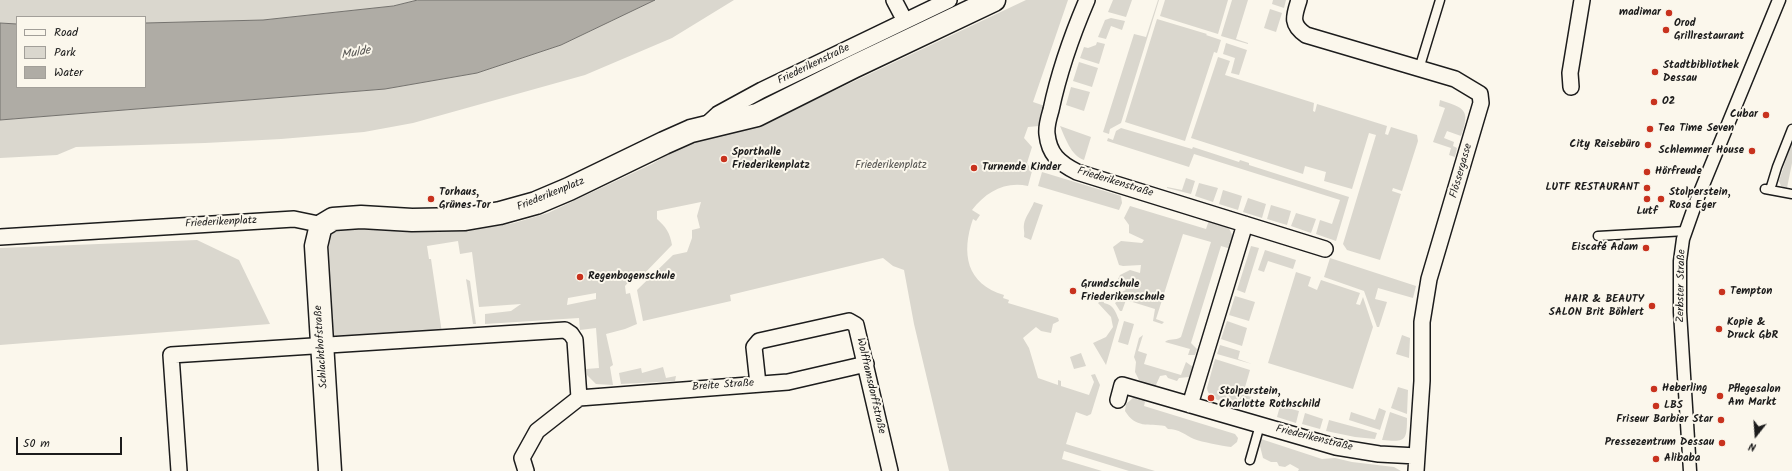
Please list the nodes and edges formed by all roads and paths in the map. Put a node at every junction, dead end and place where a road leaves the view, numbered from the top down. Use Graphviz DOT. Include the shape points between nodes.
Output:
graph roads {
  1 [pos="894,0"];
  2 [pos="949,0"];
  3 [pos="994,0"];
  4 [pos="1087,0"];
  5 [pos="1299,0"];
  6 [pos="1440,0"];
  7 [pos="1582,0"];
  8 [pos="1779,0"];
  9 [pos="905,21"];
  10 [pos="1419,69"];
  11 [pos="1571,87"];
  12 [pos="705,127"];
  13 [pos="1792,129"];
  14 [pos="1792,194"];
  15 [pos="1245,224"];
  16 [pos="323,225"];
  17 [pos="1686,231"];
  18 [pos="1598,236"];
  19 [pos="0,237"];
  20 [pos="1324,249"];
  21 [pos="322,347"];
  22 [pos="866,364"];
  23 [pos="758,384"];
  24 [pos="579,398"];
  25 [pos="1118,400"];
  26 [pos="1190,405"];
  27 [pos="1260,425"];
  28 [pos="1250,460"];
  29 [pos="1416,464"];
  30 [pos="179,471"];
  31 [pos="330,471"];
  32 [pos="526,471"];
  33 [pos="890,471"];
  34 [pos="1690,471"];
  1 -- 9 [label="street"];
  2 -- 9 [label="street, Friederikenstraße"];
  3 -- 12 [label="main road, Friederikenplatz" via="757,115"];
  4 -- 15 [label="street, Friederikenstraße" via="1065,60 1048,118 1046,132 1054,155 1060,163 1077,172"];
  5 -- 10 [label="street, Flössergasse" via="1294,23 1298,30 1306,35"];
  6 -- 10 [label="lane"];
  7 -- 11 [label="street" via="1570,73"];
  8 -- 17 [label="street, Zerbster Straße"];
  9 -- 12 [label="street, Friederikenstraße" via="731,107 718,114"];
  10 -- 29 [label="street, Flössergasse" via="1472,88 1480,94 1482,103 1429,279 1423,308 1422,381"];
  12 -- 16 [label="main road, Friederikenplatz" via="664,142 564,192 519,209 482,217 450,220 348,217 333,219"];
  13 -- 14 [label="lane" via="1768,190"];
  15 -- 20 [label="street, Friederikenstraße"];
  15 -- 26 [label="street"];
  16 -- 19 [label="street, Friederikenplatz" via="294,219"];
  16 -- 21 [label="main road, Schlachthofstraße" via="316,246"];
  17 -- 18 [label="lane"];
  17 -- 34 [label="street, Zerbster Straße" via="1680,261 1680,297"];
  21 -- 24 [label="street" via="565,330 572,334 575,340"];
  21 -- 30 [label="street" via="171,355"];
  21 -- 31 [label="main road, Schlachthofstraße"];
  22 -- 23 [label="street, Breite Straße" via="788,382"];
  22 -- 23 [label="street, Wolfframsdorffstraße" via="856,325 849,321 759,341 754,347"];
  22 -- 33 [label="street, Wolfframsdorffstraße"];
  23 -- 24 [label="street, Breite Straße"];
  24 -- 32 [label="street" via="537,431 522,458"];
  25 -- 26 [label="street, Friederikenstraße" via="1122,385"];
  26 -- 27 [label="street, Friederikenstraße"];
  27 -- 28 [label="lane"];
  27 -- 29 [label="street, Friederikenstraße"];
}
